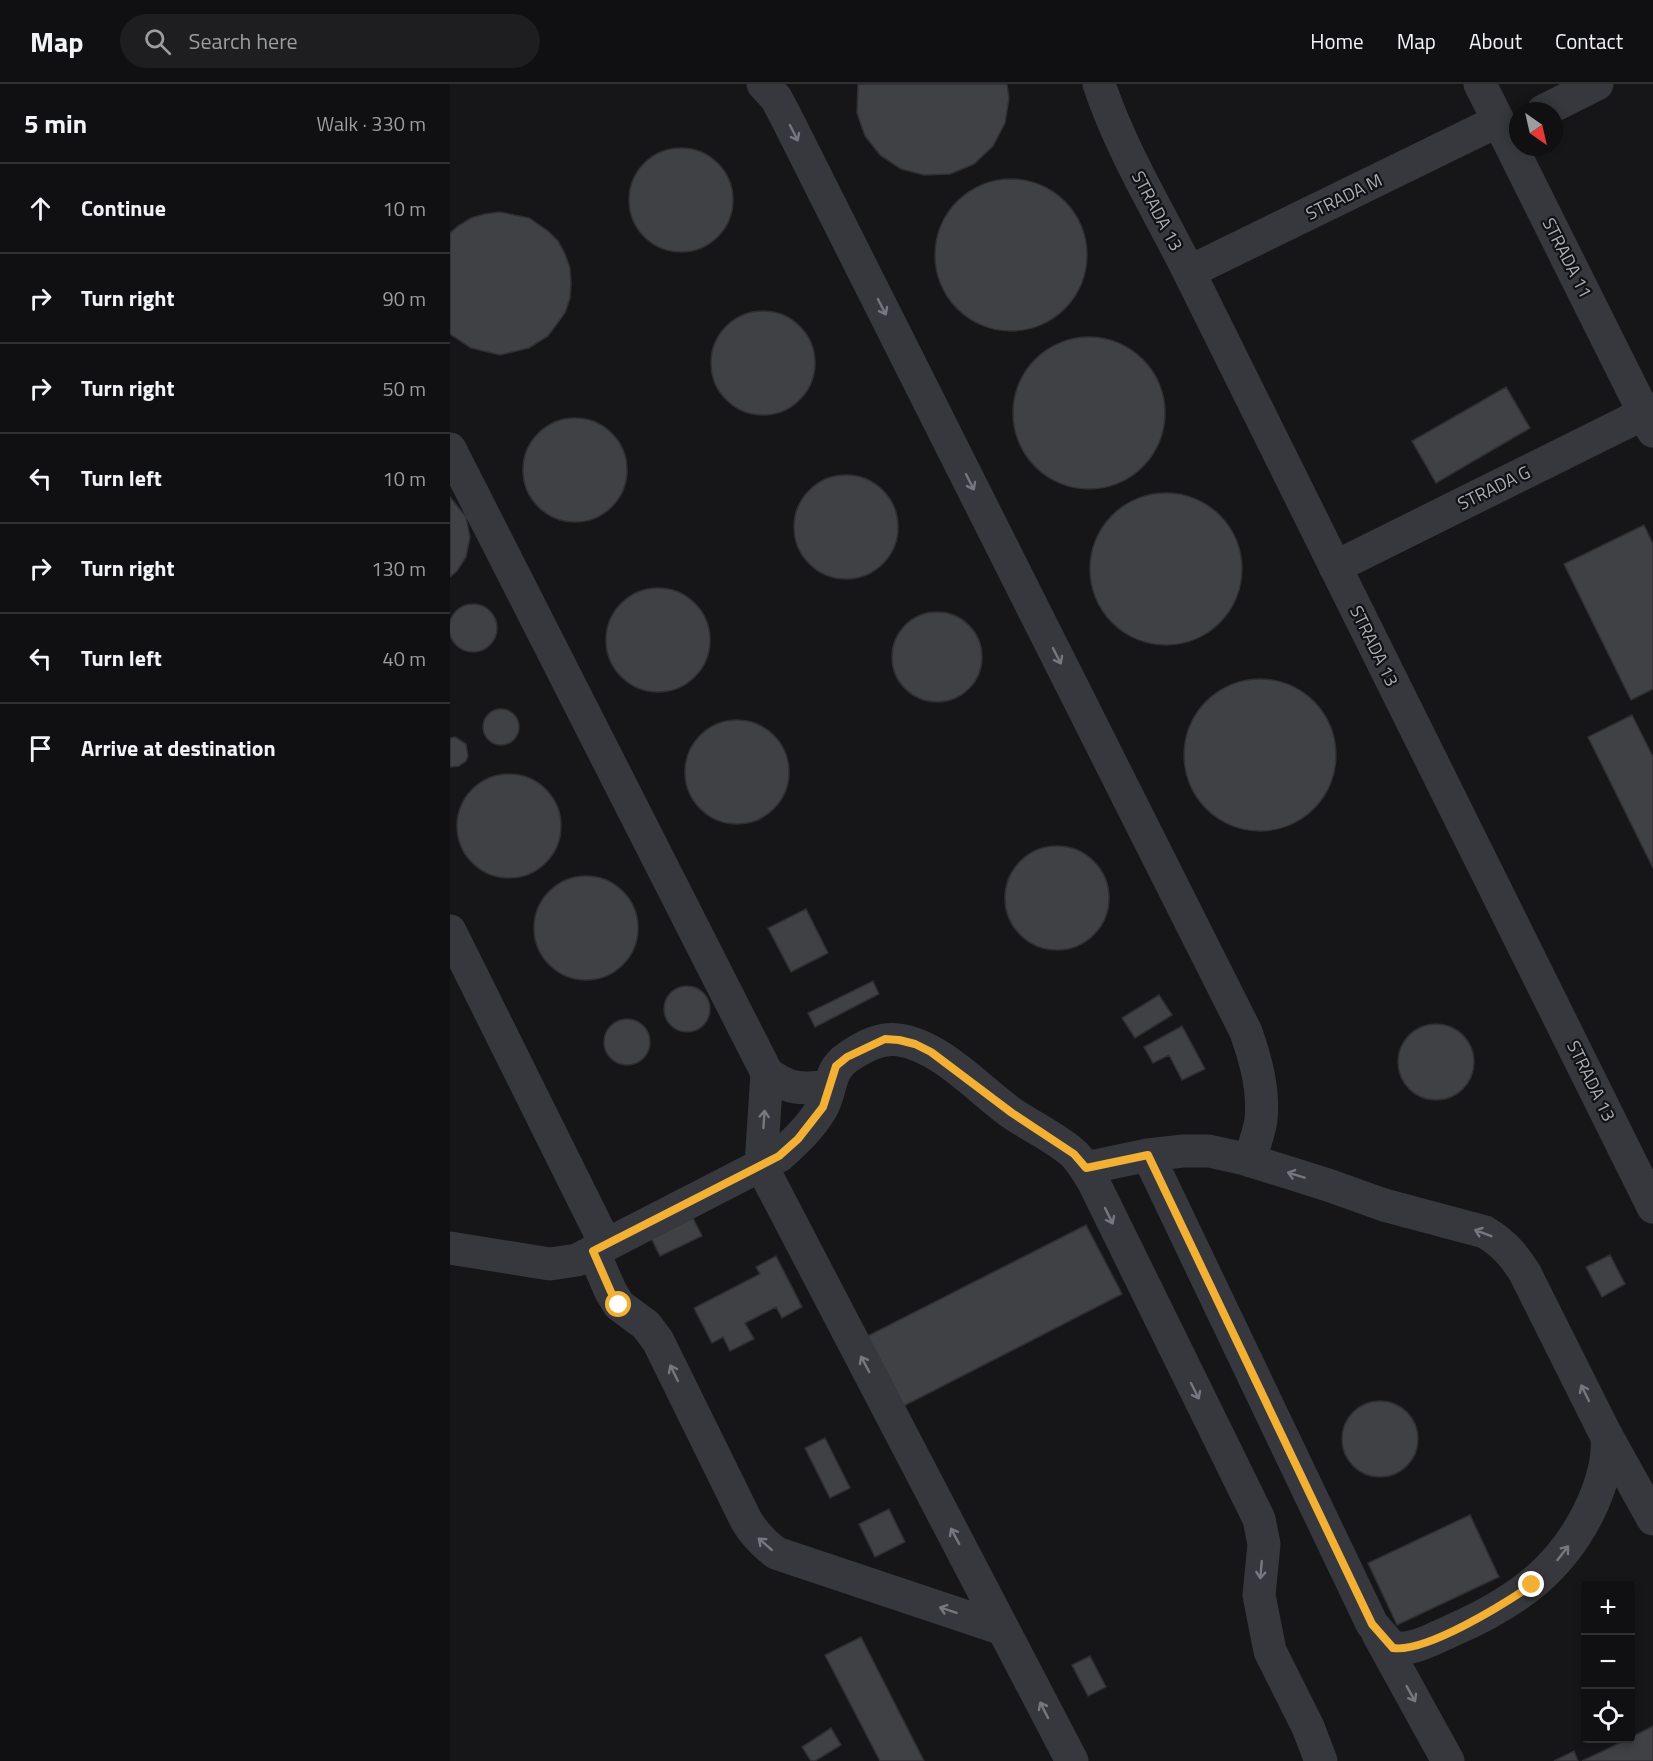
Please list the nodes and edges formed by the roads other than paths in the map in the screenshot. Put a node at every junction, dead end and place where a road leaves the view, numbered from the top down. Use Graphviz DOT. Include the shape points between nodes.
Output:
graph roads {
  1 [pos="764,84"];
  2 [pos="1099,84"];
  3 [pos="1480,84"];
  4 [pos="1597,84"];
  5 [pos="1561,102"];
  6 [pos="1507,125"];
  7 [pos="1189,272"];
  8 [pos="1650,418"];
  9 [pos="450,449"];
  10 [pos="1335,567"];
  11 [pos="450,931"];
  12 [pos="767,1073"];
  13 [pos="828,1087"];
  14 [pos="1148,1155"];
  15 [pos="1250,1161"];
  16 [pos="761,1165"];
  17 [pos="1086,1168"];
  18 [pos="1650,1195"];
  19 [pos="450,1248"];
  20 [pos="600,1248"];
  21 [pos="1606,1436"];
  22 [pos="1653,1519"];
  23 [pos="1372,1624"];
  24 [pos="1003,1629"];
  25 [pos="1072,1761"];
  26 [pos="1321,1761"];
  27 [pos="1448,1761"];
  1 -- 15 [label="lane, one-way" via="791,127 1246,1032 1260,1084 1260,1120"];
  2 -- 7 [label="lane, STRADA 13" via="1116,130"];
  3 -- 6 [label="lane, STRADA 11"];
  4 -- 5 [label="lane"];
  6 -- 7 [label="lane, STRADA M"];
  6 -- 8 [label="lane, STRADA 11"];
  7 -- 10 [label="lane, STRADA 13"];
  8 -- 10 [label="lane, STRADA G"];
  9 -- 12 [label="lane"];
  10 -- 18 [label="lane, STRADA 13"];
  11 -- 20 [label="lane"];
  12 -- 13 [label="lane" via="796,1089"];
  16 -- 12 [label="lane, one-way"];
  13 -- 16 [label="lane" via="823,1107 798,1139"];
  13 -- 17 [label="lane" via="836,1066 869,1045 885,1039 915,1044 1074,1154"];
  14 -- 15 [label="lane" via="1209,1152"];
  14 -- 17 [label="lane"];
  14 -- 23 [label="lane"];
  21 -- 15 [label="lane, one-way" via="1525,1273 1499,1240 1485,1232 1384,1205"];
  16 -- 20 [label="lane"];
  24 -- 16 [label="lane, one-way"];
  17 -- 26 [label="lane, one-way" via="1259,1519 1264,1544 1259,1595 1270,1651"];
  19 -- 20 [label="lane" via="550,1264 577,1260"];
  24 -- 20 [label="lane, one-way" via="776,1553 763,1543 746,1520 658,1341 646,1325 619,1305 611,1292"];
  21 -- 22 [label="lane"];
  23 -- 21 [label="lane, one-way" via="1393,1648 1402,1650 1462,1626 1532,1585 1563,1554 1581,1528 1602,1480"];
  23 -- 27 [label="lane, one-way"];
  25 -- 24 [label="lane, one-way"];
}
